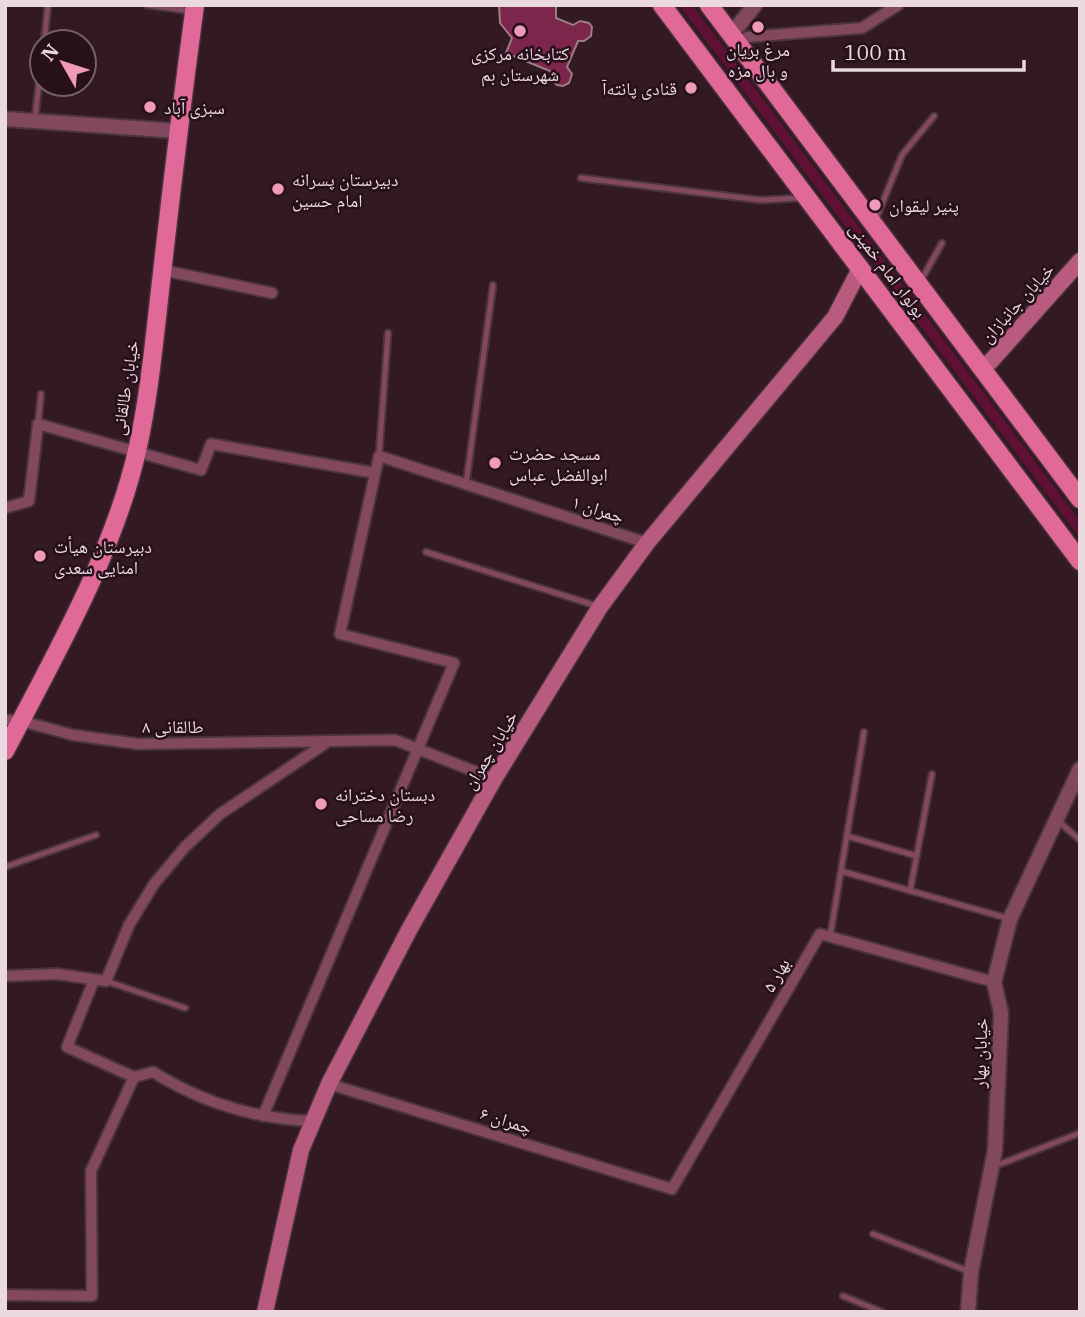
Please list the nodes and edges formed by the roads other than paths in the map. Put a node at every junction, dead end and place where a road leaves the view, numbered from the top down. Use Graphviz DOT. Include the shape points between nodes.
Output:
graph roads {
  1 [pos="48,5"];
  2 [pos="147,5"];
  3 [pos="662,5"];
  4 [pos="709,5"];
  5 [pos="755,5"];
  6 [pos="898,5"];
  7 [pos="195,9"];
  8 [pos="46,28"];
  9 [pos="733,38"];
  10 [pos="37,98"];
  11 [pos="934,116"];
  12 [pos="5,119"];
  13 [pos="34,121"];
  14 [pos="178,131"];
  15 [pos="581,178"];
  16 [pos="807,198"];
  17 [pos="874,224"];
  18 [pos="942,243"];
  19 [pos="1080,261"];
  20 [pos="860,269"];
  21 [pos="162,270"];
  22 [pos="493,285"];
  23 [pos="919,285"];
  24 [pos="272,293"];
  25 [pos="388,333"];
  26 [pos="982,368"];
  27 [pos="41,394"];
  28 [pos="38,425"];
  29 [pos="136,452"];
  30 [pos="379,456"];
  31 [pos="375,473"];
  32 [pos="466,484"];
  33 [pos="1080,499"];
  34 [pos="5,508"];
  35 [pos="647,543"];
  36 [pos="426,552"];
  37 [pos="1080,561"];
  38 [pos="600,607"];
  39 [pos="13,721"];
  40 [pos="864,732"];
  41 [pos="329,741"];
  42 [pos="418,750"];
  43 [pos="5,751"];
  44 [pos="1080,769"];
  45 [pos="932,774"];
  46 [pos="494,779"];
  47 [pos="1056,819"];
  48 [pos="96,835"];
  49 [pos="847,836"];
  50 [pos="1080,840"];
  51 [pos="916,856"];
  52 [pos="5,867"];
  53 [pos="841,871"];
  54 [pos="910,891"];
  55 [pos="1010,919"];
  56 [pos="830,937"];
  57 [pos="5,976"];
  58 [pos="100,981"];
  59 [pos="994,982"];
  60 [pos="185,1008"];
  61 [pos="134,1077"];
  62 [pos="329,1084"];
  63 [pos="263,1116"];
  64 [pos="313,1121"];
  65 [pos="1080,1133"];
  66 [pos="992,1168"];
  67 [pos="673,1189"];
  68 [pos="873,1234"];
  69 [pos="971,1272"];
  70 [pos="5,1295"];
  71 [pos="842,1296"];
  72 [pos="265,1312"];
  73 [pos="882,1312"];
  74 [pos="968,1312"];
  1 -- 8 [label="lane"];
  2 -- 7 [label="lane"];
  3 -- 16 [label="main road, بولوار امام خمینی"];
  4 -- 9 [label="main road, بولوار امام خمینی"];
  5 -- 9 [label="street"];
  6 -- 9 [label="street" via="862,28"];
  7 -- 14 [label="main road, خیابان طالقانی"];
  9 -- 17 [label="main road, بولوار امام خمینی"];
  10 -- 13 [label="lane"];
  11 -- 17 [label="lane" via="902,155"];
  12 -- 13 [label="street"];
  13 -- 14 [label="street"];
  14 -- 21 [label="main road, خیابان طالقانی"];
  15 -- 16 [label="lane" via="760,200"];
  16 -- 20 [label="main road, بولوار امام خمینی"];
  17 -- 23 [label="main road, بولوار امام خمینی"];
  18 -- 23 [label="lane"];
  19 -- 26 [label="main road, خیابان جانبازان"];
  20 -- 35 [label="main road, خیابان چمران" via="835,317"];
  20 -- 37 [label="main road, بولوار امام خمینی"];
  21 -- 24 [label="street"];
  21 -- 29 [label="main road, خیابان طالقانی"];
  22 -- 32 [label="lane"];
  23 -- 26 [label="main road, بولوار امام خمینی"];
  25 -- 30 [label="lane"];
  26 -- 33 [label="main road, بولوار امام خمینی"];
  27 -- 28 [label="lane"];
  28 -- 29 [label="street"];
  28 -- 34 [label="street" via="29,501"];
  29 -- 31 [label="street" via="201,470 211,444"];
  29 -- 39 [label="main road, خیابان طالقانی" via="114,525 76,611"];
  30 -- 31 [label="street"];
  30 -- 32 [label="street, چمران ۱"];
  31 -- 42 [label="street" via="340,634 454,663"];
  32 -- 35 [label="street, چمران ۱"];
  35 -- 38 [label="main road, خیابان چمران"];
  36 -- 38 [label="lane"];
  38 -- 46 [label="main road, خیابان چمران"];
  39 -- 41 [label="street, طالقانی ۸" via="138,744"];
  39 -- 43 [label="main road, خیابان طالقانی"];
  40 -- 49 [label="lane"];
  41 -- 42 [label="street, طالقانی ۸" via="395,740"];
  41 -- 58 [label="street" via="220,814 185,847 154,884"];
  42 -- 46 [label="street, طالقانی ۸"];
  42 -- 63 [label="street"];
  44 -- 47 [label="street, خیابان بهار"];
  45 -- 51 [label="lane"];
  46 -- 62 [label="main road, خیابان چمران"];
  47 -- 50 [label="lane"];
  47 -- 55 [label="street, خیابان بهار"];
  48 -- 52 [label="lane"];
  49 -- 51 [label="lane"];
  49 -- 53 [label="lane"];
  51 -- 54 [label="lane"];
  53 -- 54 [label="lane"];
  53 -- 56 [label="lane"];
  54 -- 55 [label="lane"];
  55 -- 59 [label="street, خیابان بهار"];
  56 -- 59 [label="street"];
  56 -- 67 [label="street, بهار ۵" via="820,934"];
  57 -- 58 [label="street" via="57,974"];
  58 -- 60 [label="lane"];
  58 -- 61 [label="street" via="67,1047"];
  59 -- 66 [label="street, خیابان بهار" via="1001,1013"];
  61 -- 63 [label="street" via="153,1072 214,1104"];
  61 -- 70 [label="street" via="91,1171 93,1296"];
  62 -- 64 [label="main road, خیابان چمران"];
  62 -- 67 [label="street, چمران ۶"];
  63 -- 64 [label="street"];
  64 -- 72 [label="main road, خیابان چمران" via="301,1150"];
  65 -- 66 [label="lane"];
  66 -- 69 [label="street, خیابان بهار"];
  68 -- 69 [label="lane"];
  69 -- 74 [label="street, خیابان بهار"];
  71 -- 73 [label="lane"];
}
